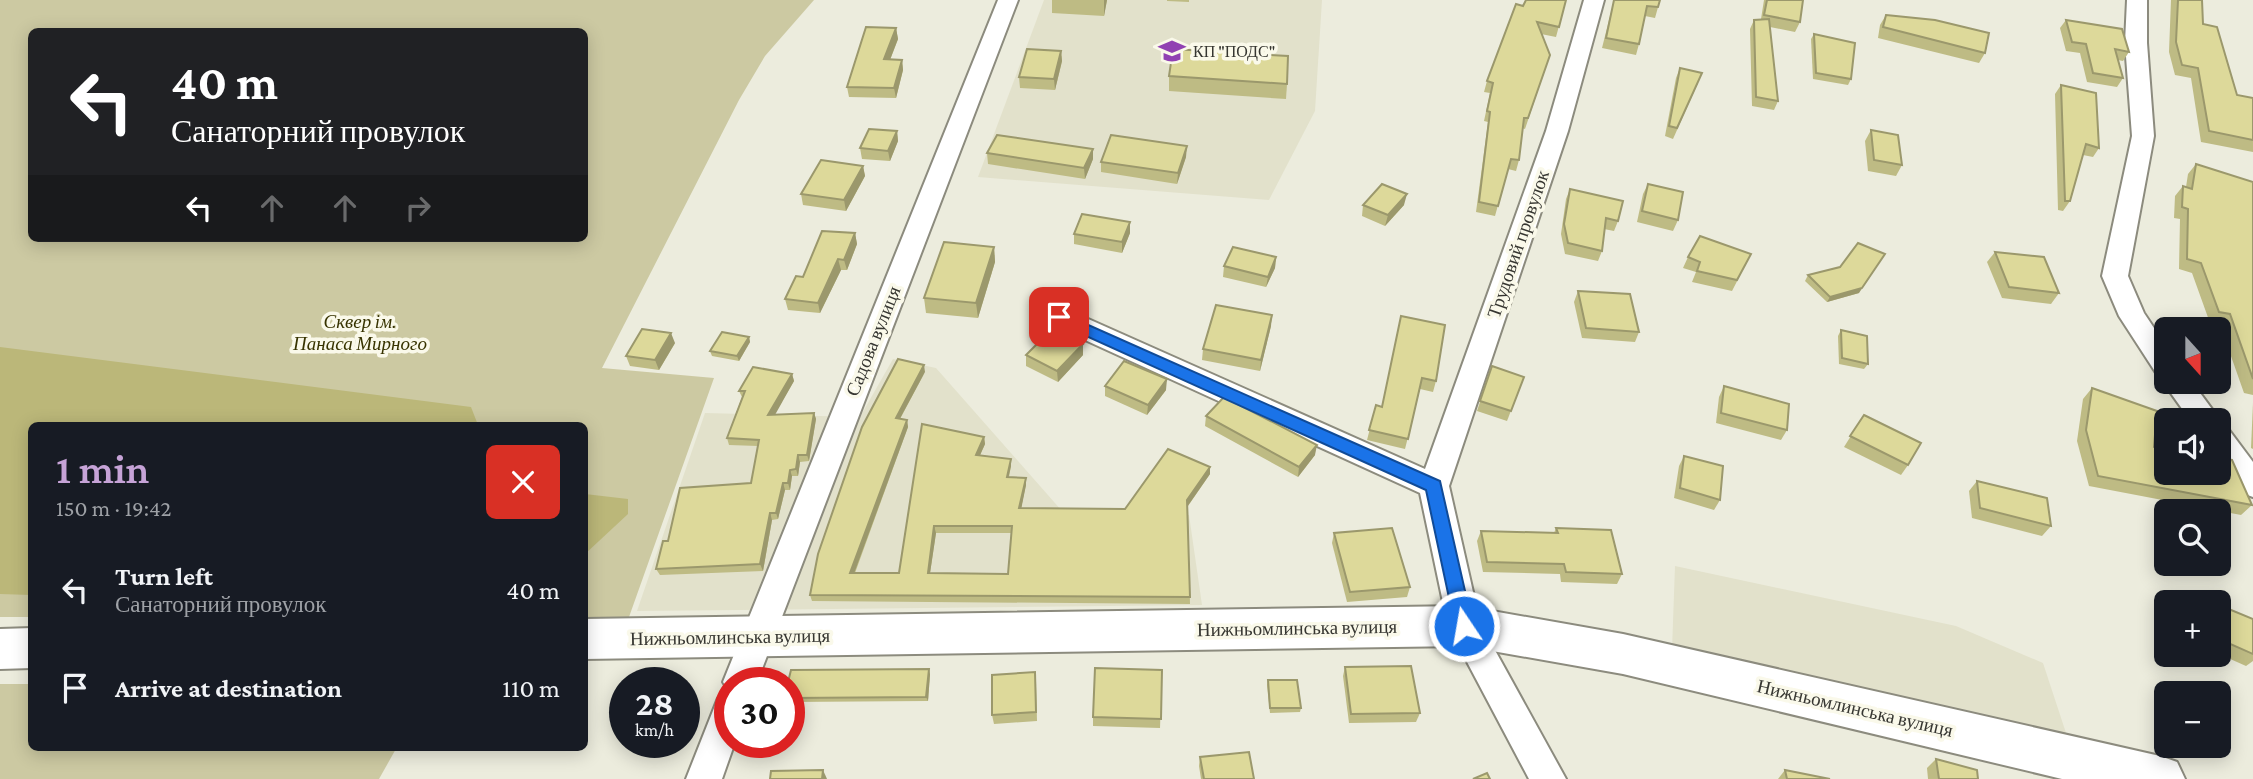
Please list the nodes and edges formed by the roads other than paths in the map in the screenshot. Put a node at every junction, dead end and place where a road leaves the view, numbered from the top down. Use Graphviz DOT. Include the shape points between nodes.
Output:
graph roads {
  1 [pos="1008,0"];
  2 [pos="1594,0"];
  3 [pos="2137,0"];
  4 [pos="1059,317"];
  5 [pos="2154,348"];
  6 [pos="2231,455"];
  7 [pos="2253,485"];
  8 [pos="1434,486"];
  9 [pos="1464,626"];
  10 [pos="756,636"];
  11 [pos="588,639"];
  12 [pos="28,648"];
  13 [pos="0,649"];
  14 [pos="745,667"];
  15 [pos="714,752"];
  16 [pos="704,779"];
  17 [pos="1548,779"];
  18 [pos="2160,779"];
  1 -- 10 [label="street, Садова вулиця"];
  2 -- 8 [label="street, Трудовий провулок" via="1558,131"];
  3 -- 5 [label="street" via="2143,136 2115,275 2132,316"];
  4 -- 8 [label="street"];
  6 -- 7 [label="street"];
  8 -- 9 [label="street"];
  9 -- 10 [label="main road, Нижньомлинська вулиця"];
  9 -- 17 [label="street"];
  9 -- 18 [label="main road, Нижньомлинська вулиця" via="1623,654"];
  10 -- 11 [label="main road, Нижньомлинська вулиця"];
  10 -- 14 [label="street, Садова вулиця"];
  12 -- 13 [label="main road"];
  15 -- 16 [label="street"];
}
